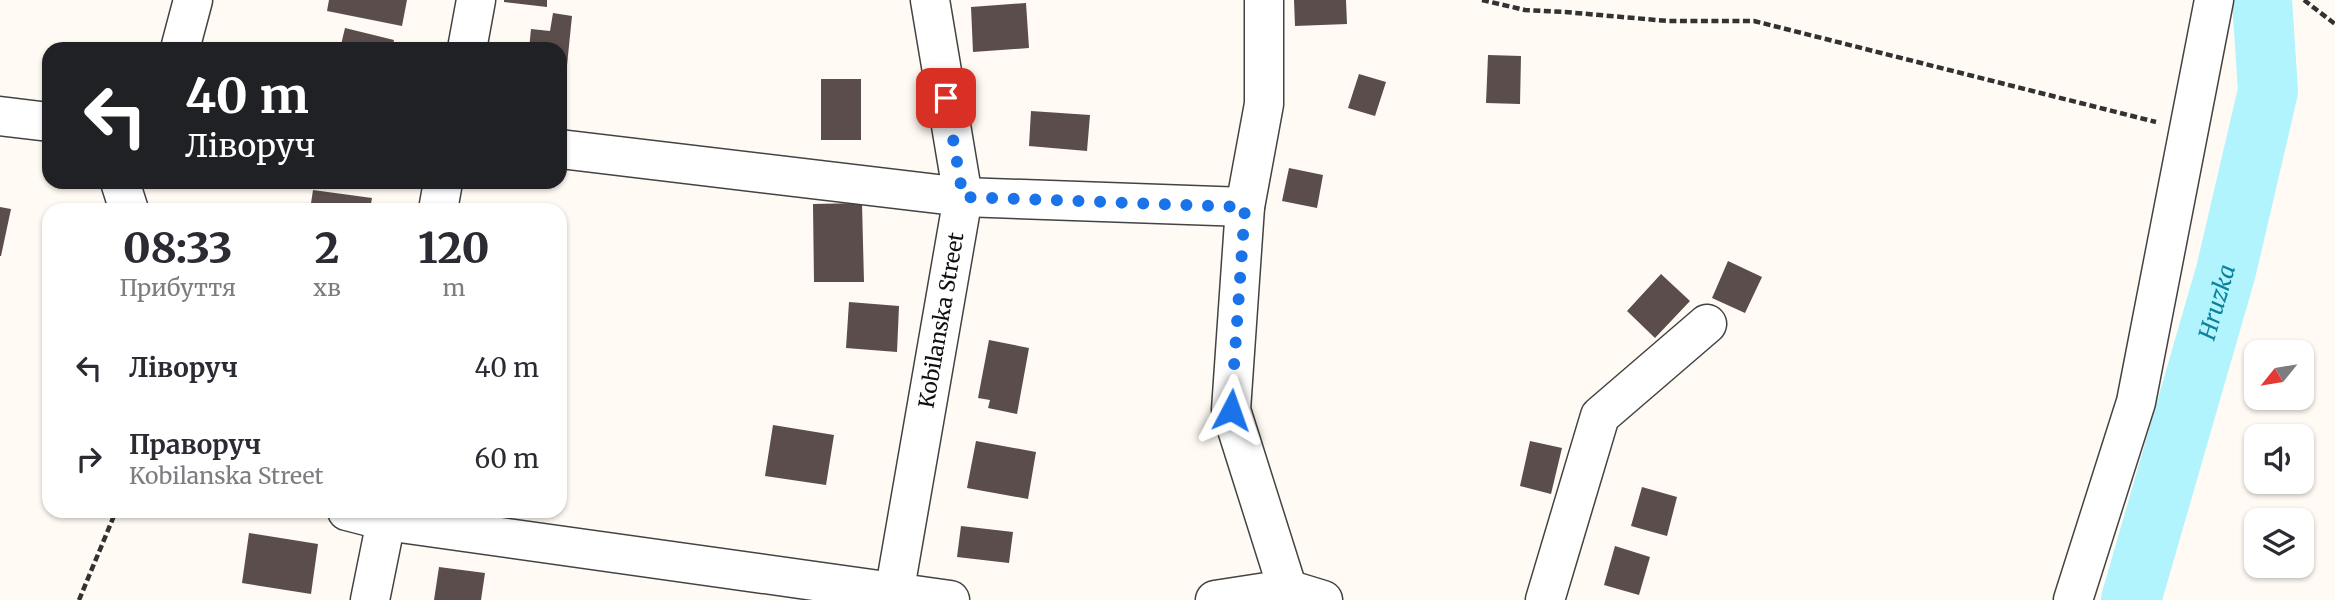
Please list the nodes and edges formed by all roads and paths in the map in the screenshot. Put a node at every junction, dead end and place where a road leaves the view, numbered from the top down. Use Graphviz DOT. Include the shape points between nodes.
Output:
graph roads {
  1 [pos="193,0"];
  2 [pos="476,0"];
  3 [pos="930,0"];
  4 [pos="1264,0"];
  5 [pos="1482,0"];
  6 [pos="2214,0"];
  7 [pos="2304,0"];
  8 [pos="2335,24"];
  9 [pos="182,42"];
  10 [pos="468,42"];
  11 [pos="0,116"];
  12 [pos="42,121"];
  13 [pos="2190,130"];
  14 [pos="567,150"];
  15 [pos="963,197"];
  16 [pos="1245,207"];
  17 [pos="1707,324"];
  18 [pos="113,518"];
  19 [pos="387,518"];
  20 [pos="400,518"];
  21 [pos="1289,594"];
  22 [pos="894,595"];
  23 [pos="79,600"];
  24 [pos="370,600"];
  25 [pos="950,600"];
  26 [pos="1215,600"];
  27 [pos="1323,600"];
  28 [pos="1545,600"];
  29 [pos="2073,600"];
  1 -- 9 [label="street"];
  2 -- 10 [label="street"];
  3 -- 15 [label="street, Kobilanska Street"];
  4 -- 16 [label="street" via="1264,104"];
  5 -- 13 [label="path" via="1525,10 1668,21 1754,21"];
  6 -- 13 [label="street"];
  7 -- 8 [label="path"];
  11 -- 12 [label="street"];
  13 -- 29 [label="street" via="2136,402"];
  14 -- 15 [label="street"];
  15 -- 16 [label="street"];
  15 -- 22 [label="street, Kobilanska Street"];
  16 -- 21 [label="street" via="1231,410"];
  17 -- 28 [label="street" via="1600,416"];
  18 -- 23 [label="path"];
  19 -- 24 [label="street"];
  20 -- 22 [label="street"];
  21 -- 26 [label="street"];
  21 -- 27 [label="street"];
  22 -- 25 [label="street"];
}
